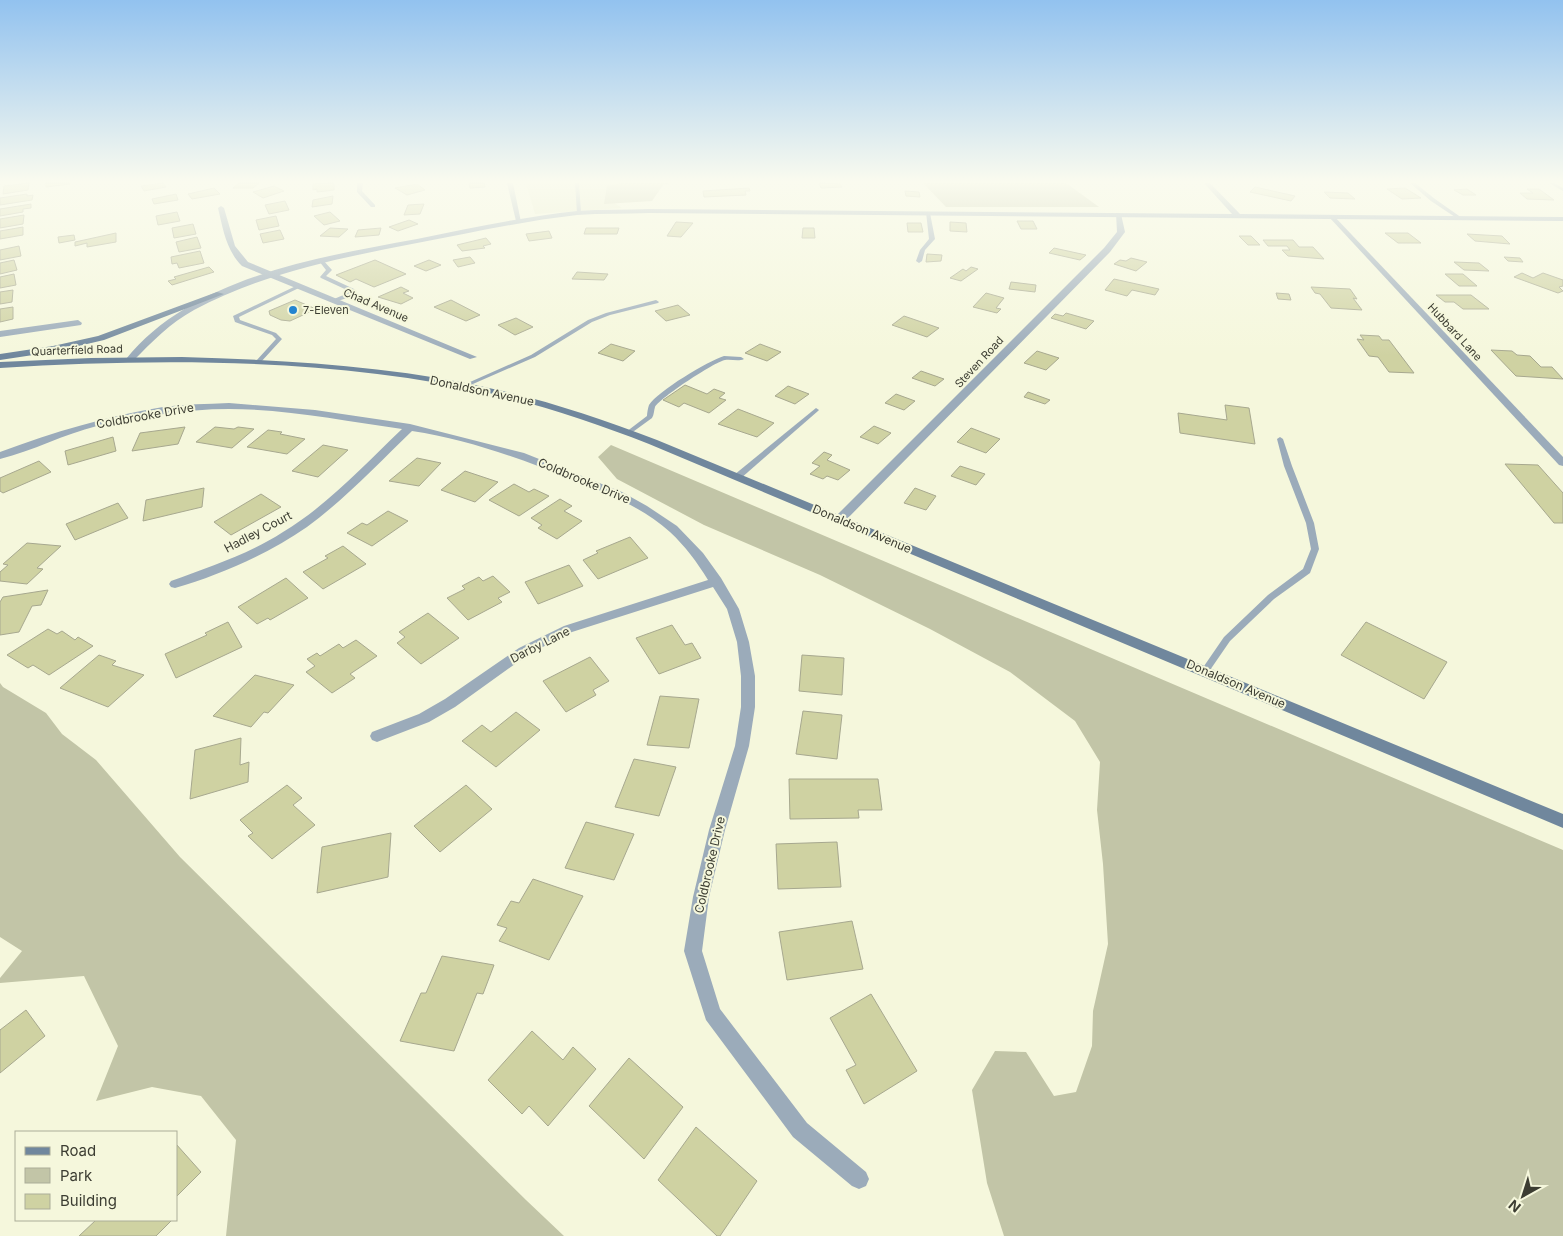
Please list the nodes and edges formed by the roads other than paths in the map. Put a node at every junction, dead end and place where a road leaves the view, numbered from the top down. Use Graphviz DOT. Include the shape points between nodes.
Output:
graph roads {
  1 [pos="232,241"];
  2 [pos="422,241"];
  3 [pos="931,241"];
  4 [pos="1114,241"];
  5 [pos="1354,241"];
  6 [pos="322,261"];
  7 [pos="919,261"];
  8 [pos="271,274"];
  9 [pos="300,286"];
  10 [pos="220,294"];
  11 [pos="336,300"];
  12 [pos="656,302"];
  13 [pos="78,323"];
  14 [pos="0,334"];
  15 [pos="0,357"];
  16 [pos="472,357"];
  17 [pos="130,359"];
  18 [pos="741,359"];
  19 [pos="258,362"];
  20 [pos="0,365"];
  21 [pos="464,386"];
  22 [pos="816,410"];
  23 [pos="410,427"];
  24 [pos="628,433"];
  25 [pos="1280,439"];
  26 [pos="3,453"];
  27 [pos="1563,464"];
  28 [pos="737,477"];
  29 [pos="840,519"];
  30 [pos="717,581"];
  31 [pos="175,584"];
  32 [pos="1205,672"];
  33 [pos="376,736"];
  34 [pos="1563,821"];
  35 [pos="859,1179"];
  1 -- 8 [label="street, Chad Avenue" via="237,257"];
  2 -- 6 [label="street, Quarterfield Road"];
  3 -- 7 [label="lane"];
  4 -- 29 [label="street, Steven Road"];
  5 -- 27 [label="street, Hubbard Lane"];
  6 -- 8 [label="street, Quarterfield Road"];
  6 -- 11 [label="lane" via="329,270 323,277 352,290"];
  8 -- 9 [label="street, Chad Avenue"];
  8 -- 10 [label="street, Quarterfield Road"];
  9 -- 11 [label="street, Chad Avenue"];
  9 -- 19 [label="lane" via="236,316 237,322 274,334 279,339"];
  10 -- 15 [label="main road" via="101,338"];
  10 -- 17 [label="street, Quarterfield Road" via="166,324"];
  11 -- 16 [label="street, Chad Avenue"];
  12 -- 21 [label="lane" via="590,321 534,356"];
  13 -- 14 [label="street"];
  17 -- 19 [label="main road, Donaldson Avenue"];
  17 -- 20 [label="main road, Quarterfield Road"];
  18 -- 24 [label="lane" via="724,358 706,366 665,394 652,406 650,417"];
  19 -- 21 [label="main road, Donaldson Avenue" via="348,369"];
  21 -- 24 [label="main road, Donaldson Avenue" via="516,397"];
  22 -- 28 [label="lane"];
  23 -- 26 [label="street, Coldbrooke Drive" via="268,408 199,406 94,424"];
  23 -- 30 [label="street, Coldbrooke Drive" via="520,455 618,494 673,529 700,556"];
  23 -- 31 [label="street, Hadley Court" via="337,497 293,531 260,549"];
  24 -- 28 [label="main road, Donaldson Avenue"];
  25 -- 32 [label="lane" via="1310,522 1315,549 1307,571 1271,597 1227,639"];
  28 -- 29 [label="main road, Donaldson Avenue"];
  29 -- 32 [label="main road, Donaldson Avenue"];
  30 -- 33 [label="street, Darby Lane" via="568,629 502,664 424,718"];
  30 -- 35 [label="street, Coldbrooke Drive" via="733,609 744,642 748,707 742,746 701,897 693,951 712,1014 800,1130"];
  32 -- 34 [label="main road, Donaldson Avenue"];
}
